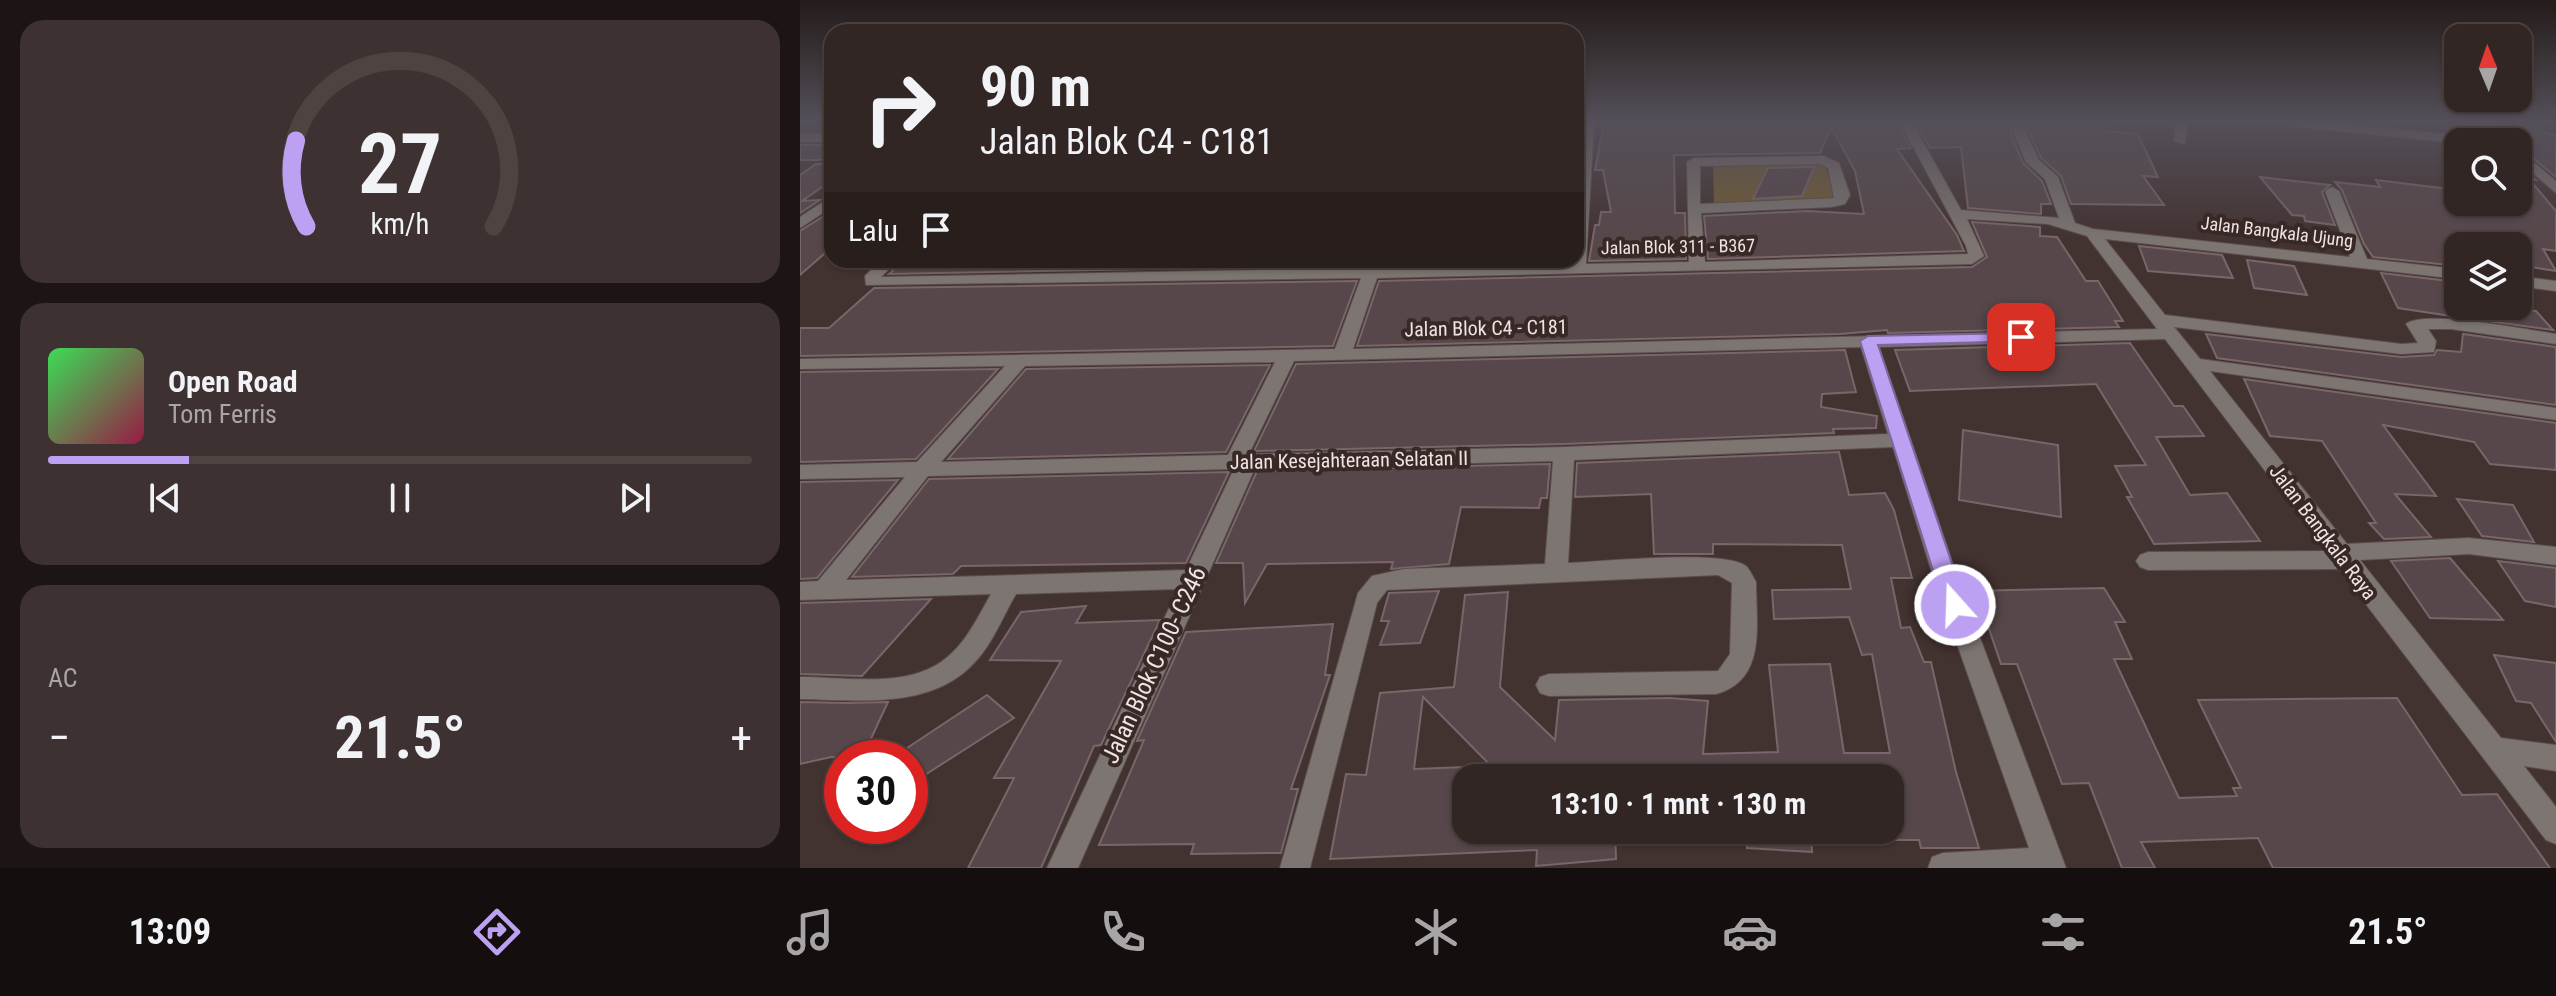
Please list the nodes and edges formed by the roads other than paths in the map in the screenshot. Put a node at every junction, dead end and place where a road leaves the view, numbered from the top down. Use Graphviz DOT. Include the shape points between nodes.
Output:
graph roads {
  1 [pos="1693,163"];
  2 [pos="1827,163"];
  3 [pos="1928,163"];
  4 [pos="2034,163"];
  5 [pos="2532,167"];
  6 [pos="2556,189"];
  7 [pos="2332,191"];
  8 [pos="824,206"];
  9 [pos="1696,209"];
  10 [pos="1957,214"];
  11 [pos="2068,223"];
  12 [pos="800,224"];
  13 [pos="2092,233"];
  14 [pos="2360,262"];
  15 [pos="1697,266"];
  16 [pos="882,268"];
  17 [pos="1002,268"];
  18 [pos="1343,268"];
  19 [pos="1372,268"];
  20 [pos="1584,268"];
  21 [pos="2444,272"];
  22 [pos="991,280"];
  23 [pos="2532,283"];
  24 [pos="2556,286"];
  25 [pos="2168,327"];
  26 [pos="2556,339"];
  27 [pos="1868,341"];
  28 [pos="1342,354"];
  29 [pos="1287,356"];
  30 [pos="1021,359"];
  31 [pos="800,364"];
  32 [pos="2196,364"];
  33 [pos="2556,414"];
  34 [pos="1899,440"];
  35 [pos="1564,454"];
  36 [pos="1241,462"];
  37 [pos="921,471"];
  38 [pos="800,472"];
  39 [pos="2341,556"];
  40 [pos="2556,556"];
  41 [pos="2148,561"];
  42 [pos="1556,571"];
  43 [pos="1194,579"];
  44 [pos="1009,584"];
  45 [pos="812,591"];
  46 [pos="1549,685"];
  47 [pos="800,688"];
  48 [pos="2493,749"];
  49 [pos="2556,758"];
  50 [pos="2556,830"];
  51 [pos="2050,865"];
  52 [pos="1062,868"];
  53 [pos="1295,868"];
  54 [pos="1943,868"];
  1 -- 9 [label="street"];
  2 -- 9 [label="street" via="1834,166 1844,198 1831,203"];
  3 -- 10 [label="street"];
  4 -- 11 [label="street" via="2051,177"];
  5 -- 6 [label="street"];
  7 -- 14 [label="street"];
  8 -- 12 [label="street"];
  9 -- 15 [label="street"];
  10 -- 11 [label="street"];
  10 -- 15 [label="street, Jalan Blok 311 - B367" via="1974,246 1972,259"];
  11 -- 13 [label="street"];
  13 -- 14 [label="street, Jalan Bangkala Ujung"];
  13 -- 25 [label="street, Jalan Bangkala Raya"];
  14 -- 21 [label="street, Jalan Bangkala Ujung"];
  15 -- 20 [label="street, Jalan Blok 311 - B367"];
  16 -- 22 [label="street, Jalan Blok 311 - B367" via="872,282"];
  17 -- 22 [label="street"];
  18 -- 22 [label="street, Jalan Blok 311 - B367"];
  19 -- 28 [label="street"];
  23 -- 24 [label="street"];
  25 -- 26 [label="street, Jalan Blok C4 - C181" via="2401,349 2428,348 2415,324 2427,323"];
  25 -- 27 [label="street, Jalan Blok C4 - C181"];
  25 -- 32 [label="street, Jalan Bangkala Raya"];
  27 -- 28 [label="street, Jalan Blok C4 - C181"];
  27 -- 34 [label="street"];
  28 -- 29 [label="street, Jalan Blok C4 - C181"];
  29 -- 30 [label="street, Jalan Blok C4 - C181"];
  29 -- 36 [label="street, Jalan Blok C100- C246"];
  30 -- 31 [label="street, Jalan Blok C4 - C181"];
  30 -- 37 [label="street"];
  32 -- 33 [label="street"];
  32 -- 39 [label="street, Jalan Bangkala Raya"];
  34 -- 35 [label="street, Jalan Kesejahteraan Selatan II"];
  34 -- 51 [label="street"];
  35 -- 36 [label="street, Jalan Kesejahteraan Selatan II"];
  35 -- 42 [label="street"];
  36 -- 37 [label="street, Jalan Kesejahteraan Selatan II"];
  36 -- 43 [label="street, Jalan Blok C100- C246"];
  37 -- 38 [label="street, Jalan Kesejahteraan Selatan II"];
  37 -- 45 [label="street"];
  39 -- 40 [label="street" via="2469,546"];
  39 -- 41 [label="street"];
  39 -- 48 [label="street, Jalan Bangkala Raya"];
  42 -- 46 [label="street" via="1730,568 1744,582 1743,656 1727,680 1716,683"];
  42 -- 53 [label="street" via="1388,580 1372,589"];
  43 -- 44 [label="street"];
  43 -- 52 [label="street, Jalan Blok C100- C246"];
  44 -- 45 [label="street"];
  44 -- 47 [label="street" via="968,654 936,678 908,686"];
  48 -- 49 [label="street"];
  48 -- 50 [label="street, Jalan Bangkala Raya"];
  51 -- 54 [label="street"];
}
